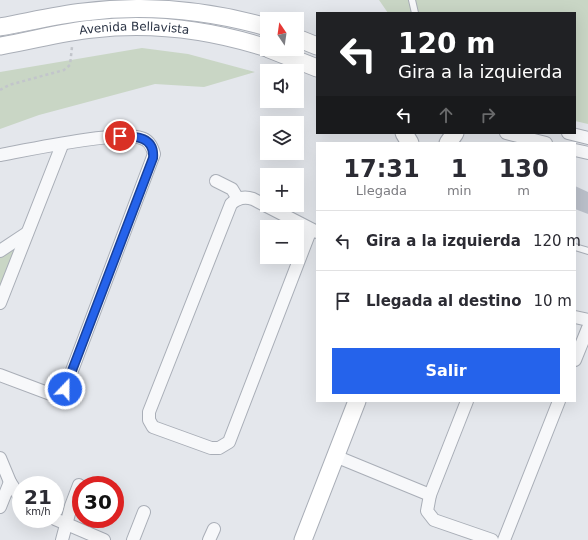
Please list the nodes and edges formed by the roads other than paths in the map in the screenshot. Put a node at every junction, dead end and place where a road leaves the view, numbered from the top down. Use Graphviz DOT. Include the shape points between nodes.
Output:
graph roads {
  1 [pos="412,0"];
  2 [pos="415,12"];
  3 [pos="260,25"];
  4 [pos="0,27"];
  5 [pos="304,41"];
  6 [pos="0,46"];
  7 [pos="316,46"];
  8 [pos="260,47"];
  9 [pos="286,56"];
  10 [pos="316,68"];
  11 [pos="510,134"];
  12 [pos="572,134"];
  13 [pos="588,138"];
  14 [pos="542,142"];
  15 [pos="62,144"];
  16 [pos="576,150"];
  17 [pos="588,153"];
  18 [pos="0,155"];
  19 [pos="216,181"];
  20 [pos="238,198"];
  21 [pos="314,231"];
  22 [pos="27,233"];
  23 [pos="576,247"];
  24 [pos="588,250"];
  25 [pos="0,251"];
  26 [pos="0,303"];
  27 [pos="576,317"];
  28 [pos="588,320"];
  29 [pos="588,328"];
  30 [pos="576,358"];
  31 [pos="0,375"];
  32 [pos="356,402"];
  33 [pos="467,402"];
  34 [pos="559,402"];
  35 [pos="335,456"];
  36 [pos="0,458"];
  37 [pos="10,482"];
  38 [pos="12,485"];
  39 [pos="430,495"];
  40 [pos="72,506"];
  41 [pos="0,507"];
  42 [pos="144,512"];
  43 [pos="66,524"];
  44 [pos="62,540"];
  45 [pos="104,540"];
  46 [pos="133,540"];
  47 [pos="303,540"];
  48 [pos="492,540"];
  49 [pos="504,540"];
  1 -- 2 [label="lane"];
  3 -- 4 [label="street, Avenida Bellavista" via="225,16 180,10 91,8"];
  5 -- 7 [label="street"];
  6 -- 8 [label="street, Avenida Bellavista" via="85,30 132,26 191,30"];
  9 -- 10 [label="street, Avenida Bellavista"];
  11 -- 14 [label="street"];
  12 -- 13 [label="street"];
  15 -- 18 [label="street"];
  15 -- 22 [label="street"];
  15 -- 31 [label="street" via="120,136 138,137 151,144 153,158 65,389 53,395"];
  16 -- 17 [label="street"];
  19 -- 20 [label="street" via="232,189"];
  20 -- 21 [label="street" via="253,199"];
  20 -- 21 [label="street" via="229,209 149,412 150,423 158,430 212,448 219,448 229,442"];
  22 -- 25 [label="street"];
  22 -- 26 [label="street"];
  23 -- 24 [label="lane"];
  27 -- 28 [label="street"];
  29 -- 30 [label="street"];
  32 -- 35 [label="street"];
  33 -- 39 [label="street"];
  34 -- 49 [label="street"];
  35 -- 39 [label="street"];
  35 -- 47 [label="street"];
  36 -- 37 [label="street"];
  37 -- 38 [label="street"];
  37 -- 41 [label="street"];
  39 -- 48 [label="street" via="427,511 434,520"];
  40 -- 43 [label="street"];
  42 -- 46 [label="street"];
  43 -- 44 [label="street"];
  43 -- 45 [label="street"];
}
